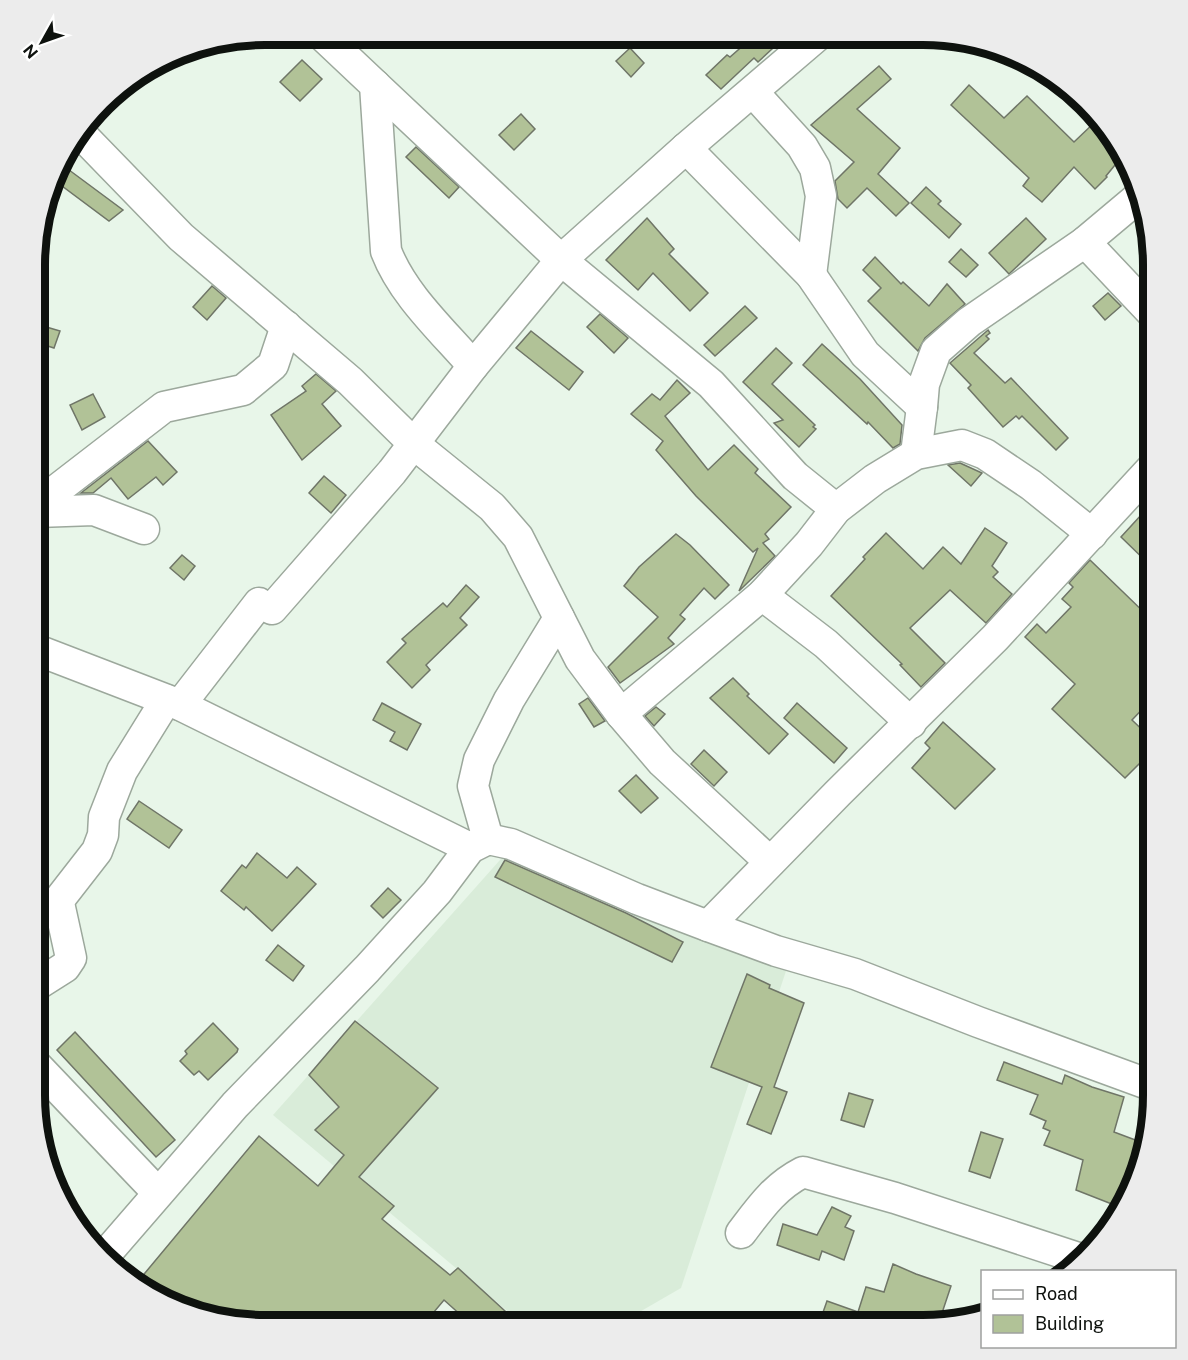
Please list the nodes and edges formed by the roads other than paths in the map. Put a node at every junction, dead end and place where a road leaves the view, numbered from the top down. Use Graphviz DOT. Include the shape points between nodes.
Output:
graph roads {
  1 [pos="333,45"];
  2 [pos="807,45"];
  3 [pos="375,85"];
  4 [pos="753,92"];
  5 [pos="85,138"];
  6 [pos="686,148"];
  7 [pos="1134,201"];
  8 [pos="1086,242"];
  9 [pos="561,260"];
  10 [pos="811,274"];
  11 [pos="1143,302"];
  12 [pos="286,326"];
  13 [pos="473,366"];
  14 [pos="922,407"];
  15 [pos="414,444"];
  16 [pos="915,454"];
  17 [pos="1143,478"];
  18 [pos="45,500"];
  19 [pos="836,509"];
  20 [pos="45,512"];
  21 [pos="144,529"];
  22 [pos="1092,534"];
  23 [pos="762,595"];
  24 [pos="559,618"];
  25 [pos="45,653"];
  26 [pos="173,702"];
  27 [pos="621,714"];
  28 [pos="911,723"];
  29 [pos="479,843"];
  30 [pos="770,862"];
  31 [pos="708,926"];
  32 [pos="45,980"];
  33 [pos="45,1074"];
  34 [pos="1143,1082"];
  35 [pos="158,1193"];
  36 [pos="741,1233"];
  37 [pos="109,1251"];
  38 [pos="1073,1256"];
  1 -- 3 [label="street"];
  2 -- 4 [label="street"];
  3 -- 9 [label="street"];
  3 -- 13 [label="street" via="386,251 405,288"];
  4 -- 6 [label="street"];
  4 -- 10 [label="street" via="802,146 815,168 821,196"];
  5 -- 12 [label="street" via="181,237"];
  6 -- 9 [label="street"];
  6 -- 10 [label="street"];
  7 -- 8 [label="street"];
  8 -- 11 [label="street"];
  8 -- 14 [label="street" via="969,322 936,351 924,384"];
  9 -- 13 [label="street"];
  9 -- 19 [label="street" via="711,384 795,476"];
  10 -- 14 [label="street" via="866,354"];
  12 -- 15 [label="street"];
  12 -- 18 [label="street" via="273,365 243,390 164,407"];
  13 -- 15 [label="street"];
  14 -- 16 [label="street"];
  15 -- 24 [label="street" via="492,507 518,537"];
  15 -- 26 [label="street" via="392,472"];
  16 -- 19 [label="street"];
  16 -- 22 [label="street" via="963,445 985,454"];
  17 -- 22 [label="street"];
  19 -- 23 [label="street"];
  20 -- 21 [label="street" via="94,510"];
  22 -- 28 [label="street"];
  23 -- 27 [label="street"];
  23 -- 28 [label="street" via="826,644"];
  24 -- 27 [label="street" via="580,659"];
  24 -- 29 [label="street" via="509,700 479,760 473,786"];
  25 -- 26 [label="street"];
  26 -- 29 [label="street"];
  26 -- 32 [label="street" via="122,771 104,817 97,851 62,896 71,958 65,967"];
  27 -- 30 [label="street" via="662,762"];
  28 -- 30 [label="street"];
  29 -- 31 [label="street" via="512,844"];
  29 -- 35 [label="street"];
  30 -- 31 [label="street"];
  31 -- 34 [label="street" via="855,974"];
  33 -- 35 [label="street"];
  35 -- 37 [label="street"];
  36 -- 38 [label="street" via="786,1180 803,1172"];
}
